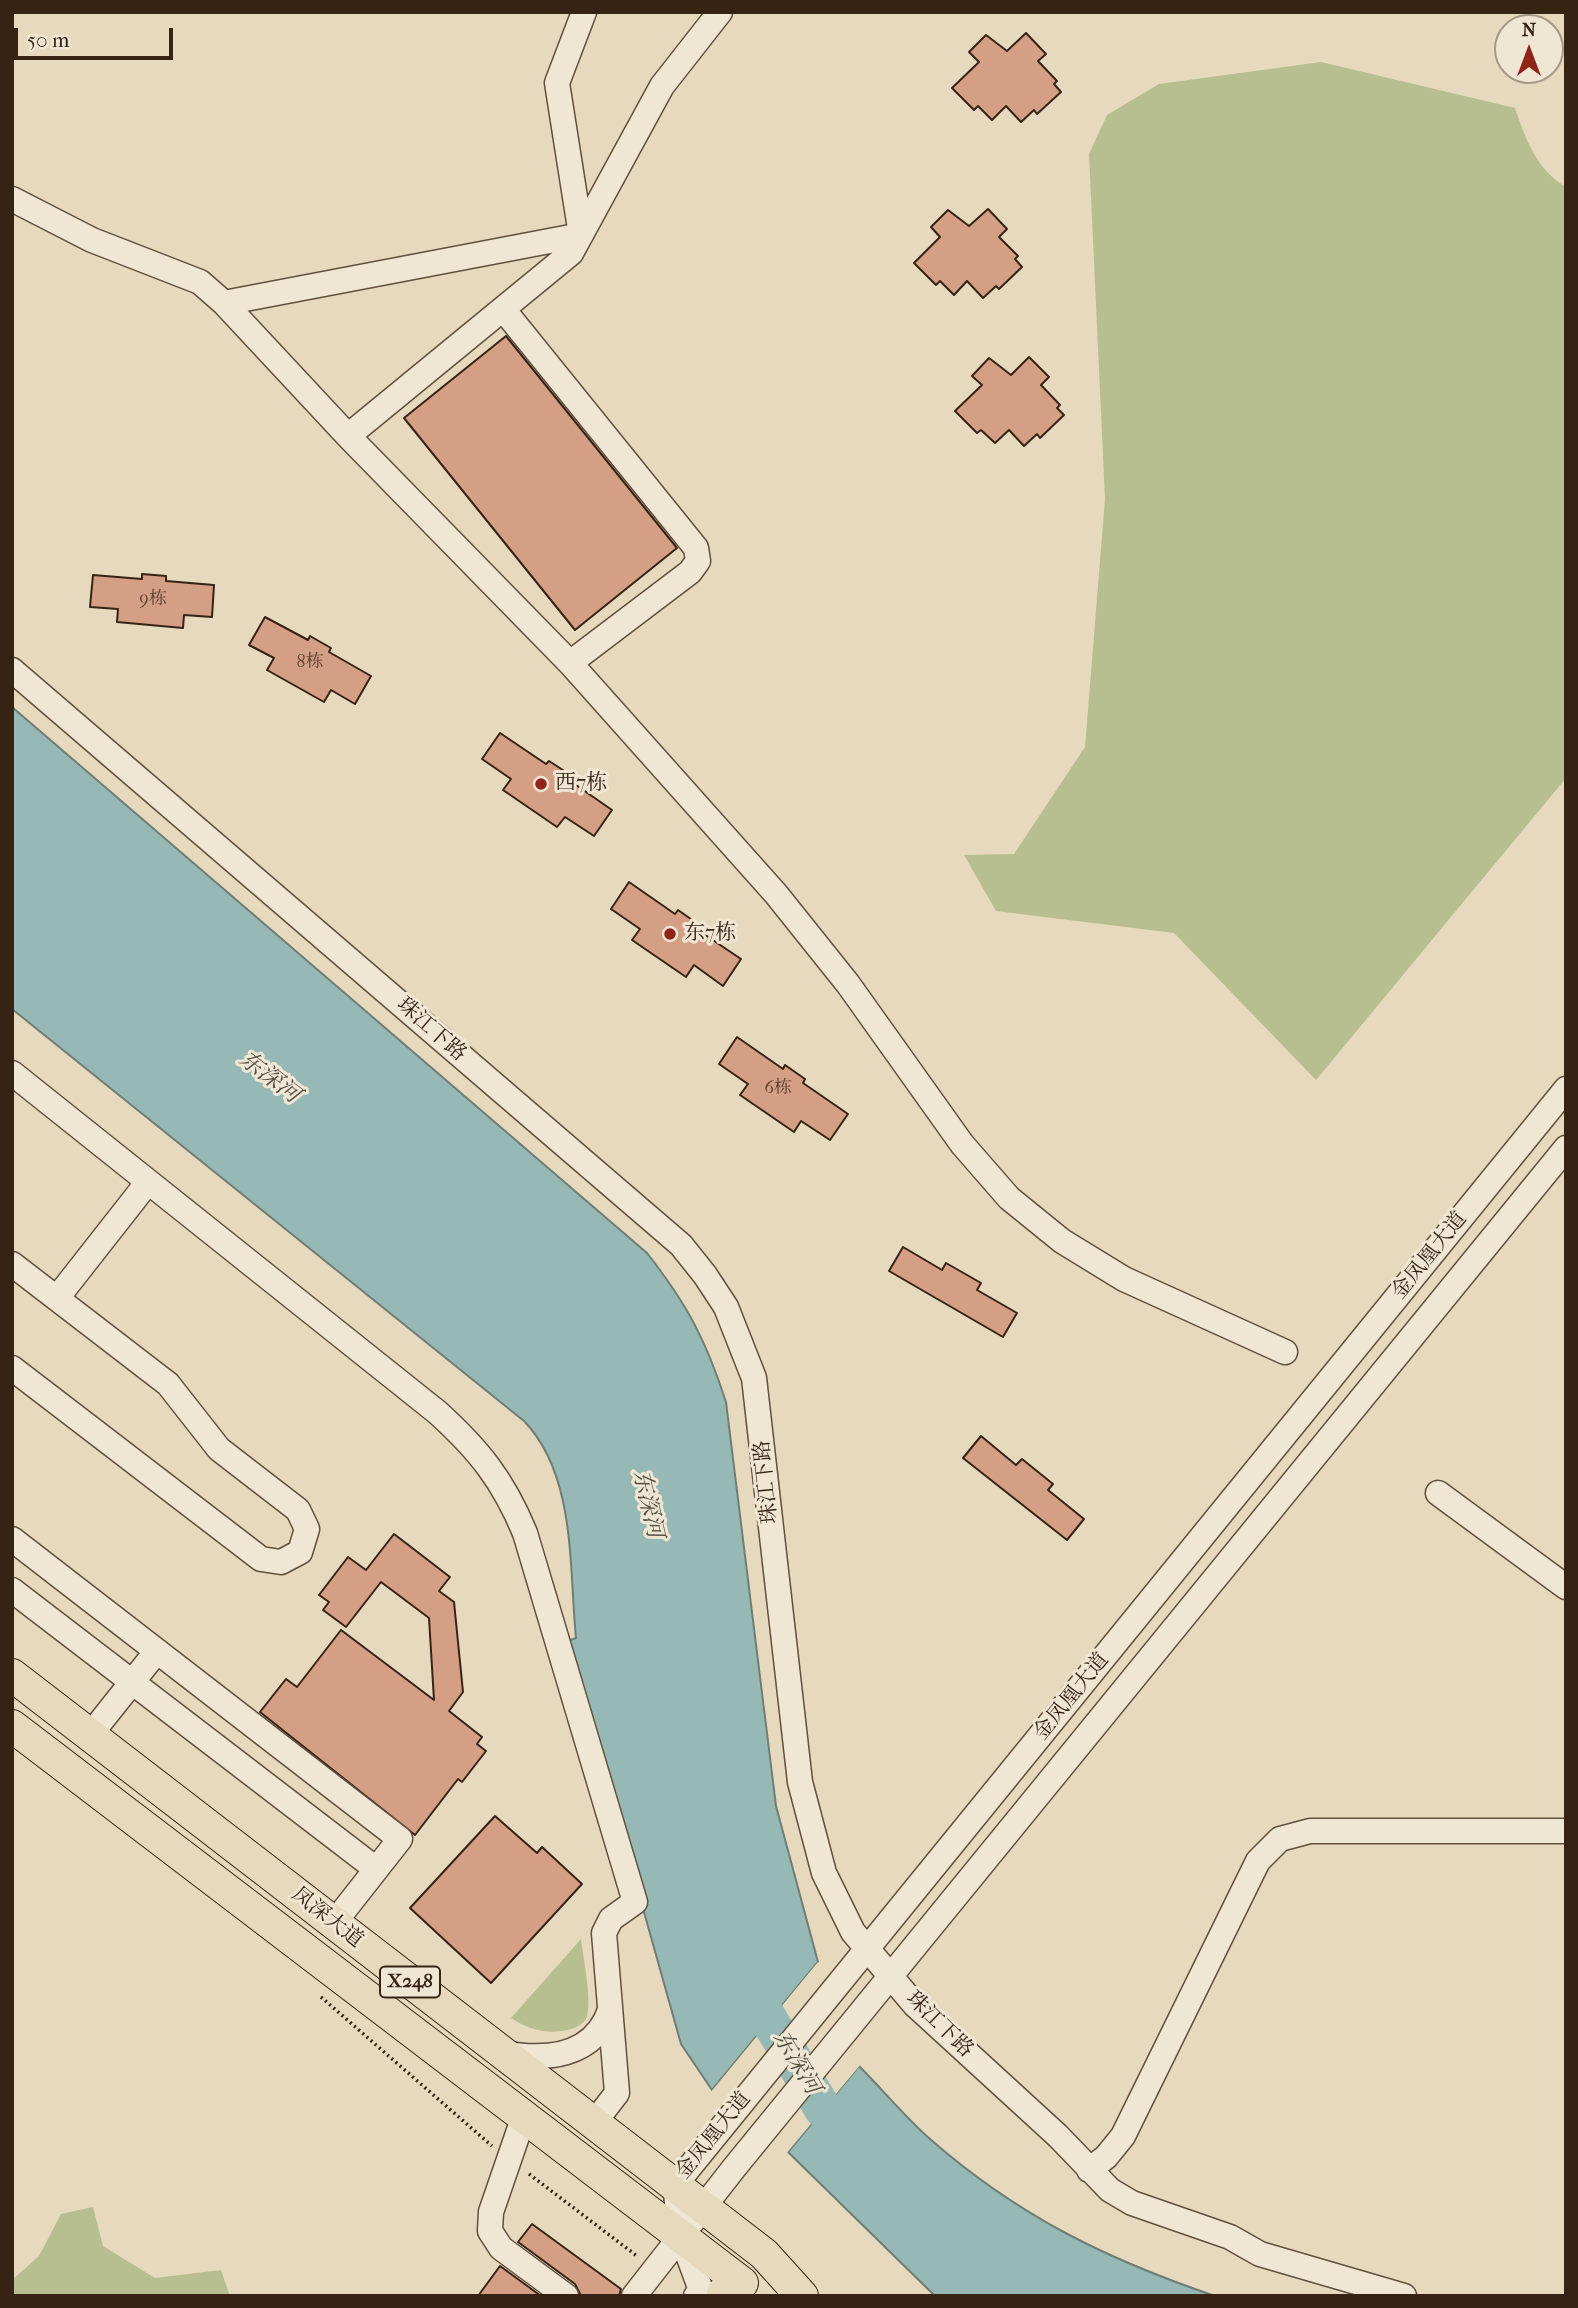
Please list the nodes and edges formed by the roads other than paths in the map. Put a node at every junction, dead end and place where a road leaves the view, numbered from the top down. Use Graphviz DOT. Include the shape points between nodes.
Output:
graph roads {
  1 [pos="584,12"];
  2 [pos="720,12"];
  3 [pos="12,199"];
  4 [pos="581,235"];
  5 [pos="224,303"];
  6 [pos="503,309"];
  7 [pos="348,436"];
  8 [pos="570,663"];
  9 [pos="12,670"];
  10 [pos="12,1073"];
  11 [pos="1566,1089"];
  12 [pos="1566,1148"];
  13 [pos="148,1182"];
  14 [pos="12,1264"];
  15 [pos="57,1298"];
  16 [pos="1285,1352"];
  17 [pos="12,1367"];
  18 [pos="1438,1493"];
  19 [pos="12,1539"];
  20 [pos="1566,1587"];
  21 [pos="12,1590"];
  22 [pos="157,1651"];
  23 [pos="12,1675"];
  24 [pos="132,1682"];
  25 [pos="12,1726"];
  26 [pos="90,1735"];
  27 [pos="1566,1830"];
  28 [pos="376,1869"];
  29 [pos="334,1923"];
  30 [pos="867,1949"];
  31 [pos="891,1977"];
  32 [pos="610,2009"];
  33 [pos="502,2053"];
  34 [pos="524,2116"];
  35 [pos="594,2123"];
  36 [pos="1089,2170"];
  37 [pos="675,2185"];
  38 [pos="704,2208"];
  39 [pos="681,2236"];
  40 [pos="566,2296"];
  41 [pos="634,2296"];
  42 [pos="696,2296"];
  43 [pos="726,2296"];
  44 [pos="802,2296"];
  45 [pos="1404,2296"];
  1 -- 4 [label="street" via="557,83"];
  2 -- 4 [label="street" via="662,86"];
  3 -- 5 [label="street" via="92,240 200,282"];
  4 -- 5 [label="street"];
  4 -- 6 [label="street" via="571,253"];
  5 -- 7 [label="street"];
  6 -- 7 [label="street"];
  6 -- 8 [label="street" via="696,548 698,561 690,572"];
  7 -- 8 [label="street"];
  8 -- 16 [label="street" via="776,894 848,984 962,1144 1009,1198 1062,1241 1124,1279"];
  9 -- 30 [label="street, 珠江下路" via="681,1245 705,1275 742,1342 754,1378 805,1806 824,1873 853,1932"];
  10 -- 13 [label="street"];
  11 -- 30 [label="street, 金凤凰大道"];
  12 -- 31 [label="street, 金凤凰大道"];
  13 -- 15 [label="street"];
  13 -- 32 [label="street" via="437,1412 489,1465 509,1496 525,1533 635,1902 605,1928"];
  14 -- 15 [label="street"];
  15 -- 17 [label="street" via="168,1384 219,1449 298,1510 307,1529 300,1552 281,1562 261,1559"];
  18 -- 20 [label="street"];
  19 -- 22 [label="street"];
  21 -- 24 [label="street"];
  22 -- 24 [label="street"];
  22 -- 28 [label="street" via="400,1839"];
  23 -- 26 [label="main road, 凤深大道 / X248"];
  24 -- 26 [label="street"];
  24 -- 28 [label="street"];
  25 -- 34 [label="main road, 凤深大道 / X248"];
  26 -- 29 [label="main road, 凤深大道 / X248"];
  27 -- 36 [label="street" via="1310,1830 1280,1839 1258,1861 1123,2136"];
  28 -- 29 [label="street"];
  29 -- 33 [label="main road, 凤深大道 / X248"];
  30 -- 31 [label="street, 珠江下路"];
  30 -- 37 [label="street, 金凤凰大道"];
  31 -- 36 [label="street, 珠江下路"];
  31 -- 38 [label="street, 金凤凰大道"];
  32 -- 33 [label="street" via="604,2027 581,2047 549,2055"];
  32 -- 35 [label="street" via="617,2093"];
  33 -- 35 [label="main road, 凤深大道 / X248"];
  34 -- 39 [label="main road, 凤深大道 / X248"];
  34 -- 40 [label="street" via="491,2212 490,2231 501,2248"];
  35 -- 37 [label="main road, 凤深大道 / X248"];
  36 -- 45 [label="street, 珠江下路" via="1132,2203 1230,2237 1290,2264"];
  37 -- 38 [label="main road, 凤深大道 / X248"];
  37 -- 39 [label="street, 金凤凰大道"];
  38 -- 39 [label="street, 金凤凰大道"];
  38 -- 44 [label="main road, 凤深大道 / X248" via="764,2254"];
  39 -- 41 [label="street"];
  39 -- 42 [label="street" via="701,2290"];
  39 -- 43 [label="main road, 凤深大道 / X248" via="742,2283 723,2293"];
}
